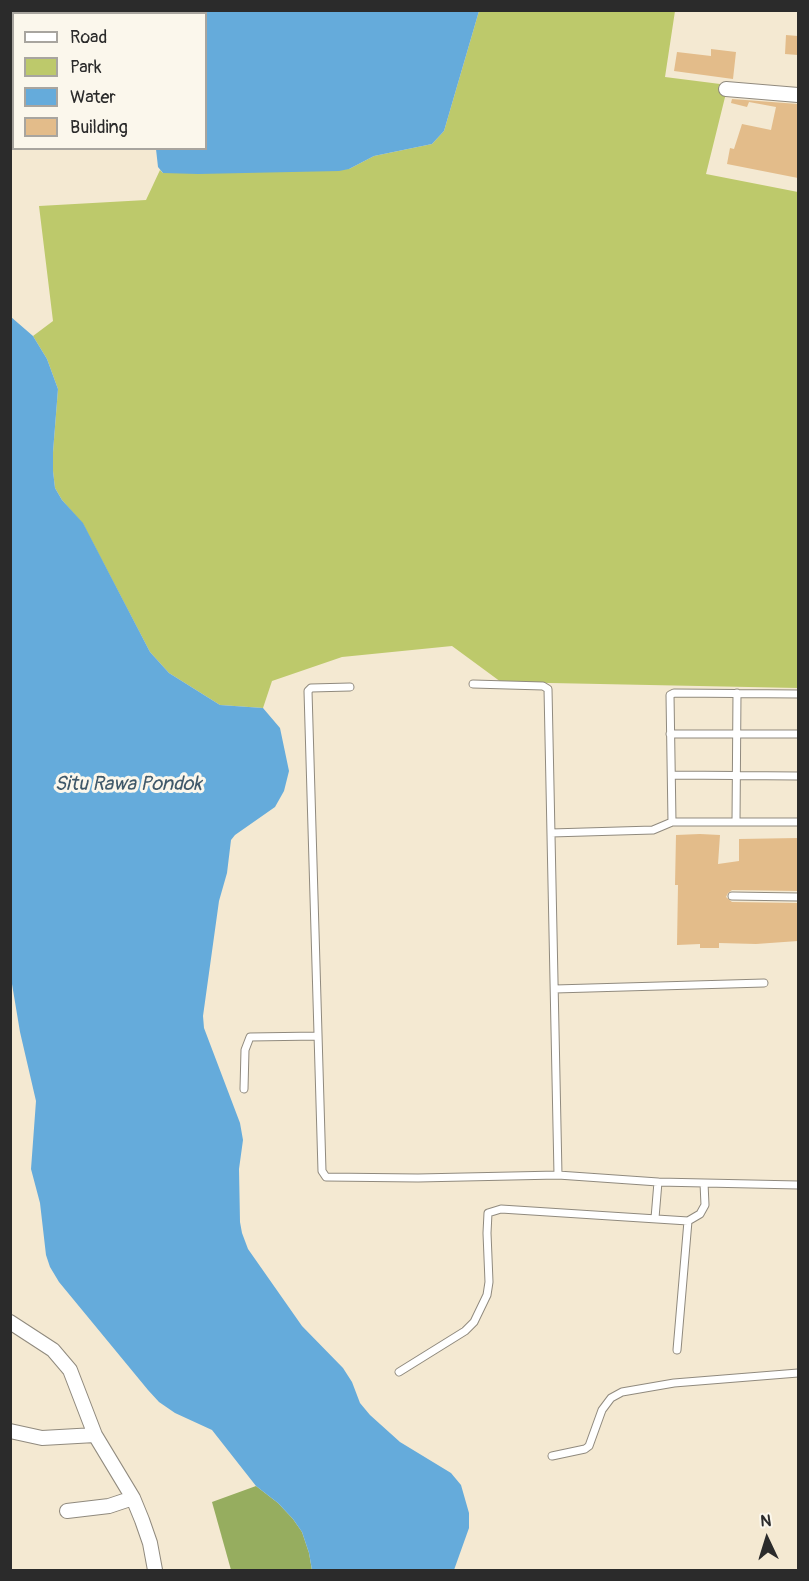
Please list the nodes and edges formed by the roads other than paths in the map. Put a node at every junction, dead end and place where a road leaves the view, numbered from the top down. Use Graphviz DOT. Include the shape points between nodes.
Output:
graph roads {
  1 [pos="726,89"];
  2 [pos="798,95"];
  3 [pos="473,684"];
  4 [pos="350,687"];
  5 [pos="737,693"];
  6 [pos="798,694"];
  7 [pos="670,734"];
  8 [pos="737,734"];
  9 [pos="798,734"];
  10 [pos="672,775"];
  11 [pos="736,776"];
  12 [pos="798,776"];
  13 [pos="672,822"];
  14 [pos="736,822"];
  15 [pos="798,822"];
  16 [pos="551,833"];
  17 [pos="732,896"];
  18 [pos="798,897"];
  19 [pos="764,983"];
  20 [pos="555,989"];
  21 [pos="318,1036"];
  22 [pos="244,1089"];
  23 [pos="558,1176"];
  24 [pos="658,1182"];
  25 [pos="704,1183"];
  26 [pos="798,1185"];
  27 [pos="656,1218"];
  28 [pos="688,1221"];
  29 [pos="10,1322"];
  30 [pos="677,1350"];
  31 [pos="399,1372"];
  32 [pos="798,1373"];
  33 [pos="10,1431"];
  34 [pos="95,1436"];
  35 [pos="552,1456"];
  36 [pos="133,1498"];
  37 [pos="67,1511"];
  38 [pos="155,1570"];
  1 -- 2 [label="street"];
  3 -- 16 [label="lane" via="548,689"];
  4 -- 21 [label="lane" via="311,687 308,691"];
  5 -- 6 [label="lane"];
  5 -- 7 [label="lane" via="671,694"];
  5 -- 8 [label="lane"];
  7 -- 8 [label="lane"];
  7 -- 10 [label="lane"];
  8 -- 9 [label="lane"];
  8 -- 11 [label="lane"];
  10 -- 11 [label="lane"];
  10 -- 13 [label="lane"];
  11 -- 12 [label="lane"];
  11 -- 14 [label="lane"];
  13 -- 14 [label="lane"];
  13 -- 16 [label="lane" via="653,830"];
  14 -- 15 [label="lane"];
  16 -- 20 [label="lane"];
  17 -- 18 [label="lane"];
  19 -- 20 [label="lane"];
  20 -- 23 [label="lane"];
  21 -- 22 [label="lane" via="250,1036 245,1050"];
  21 -- 23 [label="lane" via="322,1170 326,1177"];
  23 -- 24 [label="lane"];
  24 -- 25 [label="lane"];
  24 -- 27 [label="lane"];
  25 -- 26 [label="lane"];
  25 -- 28 [label="lane" via="705,1205 700,1214"];
  27 -- 28 [label="lane"];
  27 -- 31 [label="lane" via="501,1209 488,1213 489,1282 474,1322"];
  28 -- 30 [label="lane"];
  29 -- 34 [label="street" via="64,1361"];
  32 -- 35 [label="lane" via="674,1383 622,1392 602,1410 589,1446"];
  33 -- 34 [label="street" via="42,1438"];
  34 -- 36 [label="street"];
  36 -- 37 [label="street" via="109,1506"];
  36 -- 38 [label="street" via="150,1542"];
}
